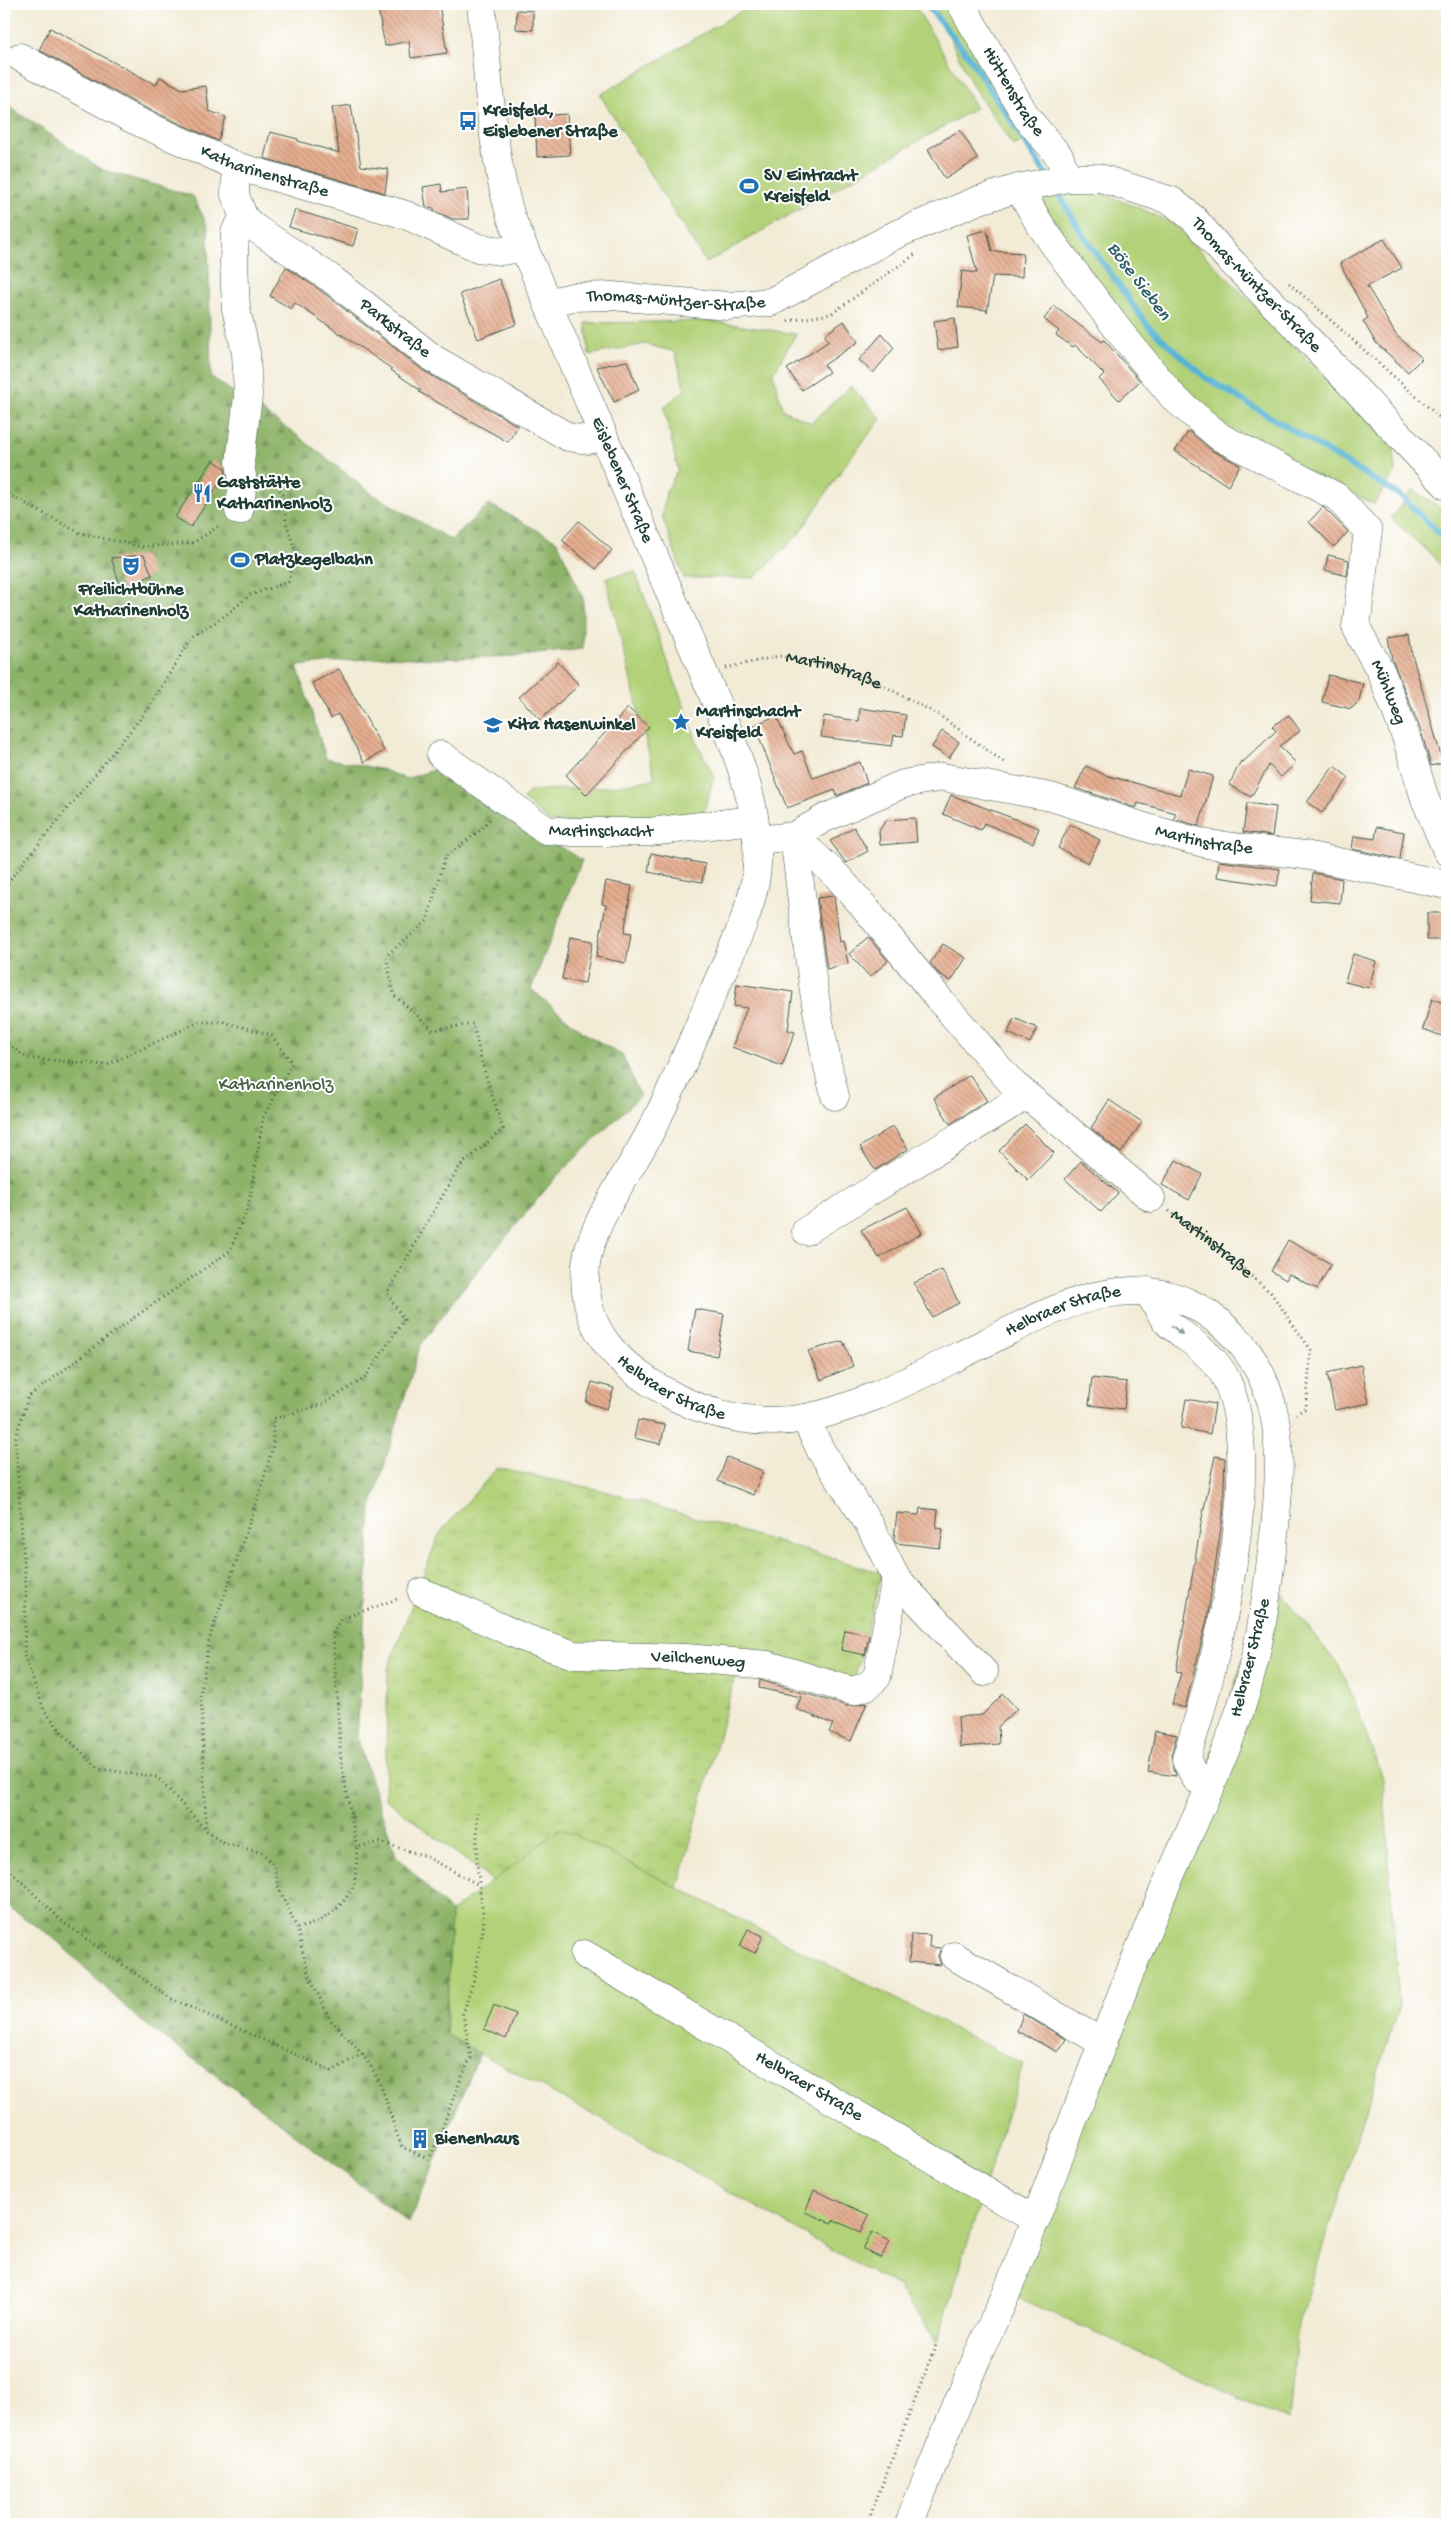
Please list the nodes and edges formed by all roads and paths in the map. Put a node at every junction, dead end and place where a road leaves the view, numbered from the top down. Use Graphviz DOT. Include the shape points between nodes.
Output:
graph roads {
  1 [pos="481,4"];
  2 [pos="961,4"];
  3 [pos="20,57"];
  4 [pos="236,166"];
  5 [pos="1046,182"];
  6 [pos="244,218"];
  7 [pos="523,248"];
  8 [pos="1286,280"];
  9 [pos="547,303"];
  10 [pos="1447,424"];
  11 [pos="603,435"];
  12 [pos="240,462"];
  13 [pos="1447,486"];
  14 [pos="4,492"];
  15 [pos="239,511"];
  16 [pos="704,672"];
  17 [pos="441,755"];
  18 [pos="1011,768"];
  19 [pos="505,802"];
  20 [pos="756,830"];
  21 [pos="794,836"];
  22 [pos="1447,851"];
  23 [pos="1447,885"];
  24 [pos="4,887"];
  25 [pos="731,952"];
  26 [pos="4,1041"];
  27 [pos="835,1096"];
  28 [pos="1025,1096"];
  29 [pos="1151,1198"];
  30 [pos="806,1231"];
  31 [pos="1148,1291"];
  32 [pos="805,1418"];
  33 [pos="1278,1428"];
  34 [pos="896,1578"];
  35 [pos="422,1592"];
  36 [pos="984,1672"];
  37 [pos="1211,1787"];
  38 [pos="476,1812"];
  39 [pos="206,1830"];
  40 [pos="358,1847"];
  41 [pos="4,1865"];
  42 [pos="480,1885"];
  43 [pos="298,1928"];
  44 [pos="584,1954"];
  45 [pos="954,1956"];
  46 [pos="1103,2043"];
  47 [pos="362,2054"];
  48 [pos="1036,2220"];
  49 [pos="937,2342"];
  50 [pos="868,2524"];
  51 [pos="909,2524"];
  1 -- 7 [label="street, Eislebener Straße" via="502,189"];
  2 -- 5 [label="street, Hüttenstraße" via="1027,118 1059,156"];
  3 -- 4 [label="street, Katharinenstraße" via="130,118"];
  4 -- 6 [label="street" via="235,195"];
  4 -- 7 [label="street, Katharinenstraße" via="406,215 478,248 502,251"];
  5 -- 9 [label="street, Thomas-Müntzer-Straße" via="979,200 897,234 771,302 728,306 612,296 573,297"];
  5 -- 13 [label="street, Thomas-Müntzer-Straße" via="1100,178 1172,201 1195,220"];
  5 -- 22 [label="street, Mühlweg" via="1050,239 1174,398 1220,437 1338,497 1368,531 1356,627 1381,672 1425,799"];
  6 -- 11 [label="street, Parkstraße" via="329,277 434,359 568,437 588,440"];
  6 -- 12 [label="street" via="234,232 236,309 246,353 248,396"];
  7 -- 9 [label="street, Eislebener Straße"];
  8 -- 10 [label="path"];
  9 -- 11 [label="street, Eislebener Straße"];
  11 -- 16 [label="street, Eislebener Straße"];
  12 -- 15 [label="street" via="243,483"];
  12 -- 24 [label="path" via="256,464 276,480 283,497 286,522 296,553 288,582 250,595 192,637 148,709"];
  14 -- 15 [label="path" via="80,533 143,547 193,543"];
  16 -- 18 [label="path, Martinstraße" via="779,656 834,666 888,688 939,715"];
  16 -- 20 [label="street, Eislebener Straße" via="737,754"];
  17 -- 19 [label="street, Martinschacht"];
  19 -- 20 [label="street, Martinschacht" via="546,830"];
  19 -- 39 [label="path" via="478,832 445,857 427,921 386,956 394,995 433,1030 473,1024 503,1129 459,1167 387,1293 404,1320 365,1378 323,1404 273,1419 273,1446 258,1498 208,1640 201,1692"];
  20 -- 21 [label="street, Martinstraße"];
  20 -- 25 [label="street, Eislebener Straße" via="754,888"];
  21 -- 23 [label="street, Martinstraße" via="825,818 903,784 942,777 1051,797 1206,844 1305,855"];
  21 -- 27 [label="street" via="824,1056"];
  21 -- 28 [label="street" via="838,877 979,1046"];
  25 -- 32 [label="street, Helbraer Straße" via="660,1113 592,1240 586,1262 586,1287 592,1315 606,1342 632,1368 666,1392 699,1407 735,1417"];
  26 -- 39 [label="path" via="27,1058 107,1065 198,1022 224,1022 271,1035 292,1063 263,1118 249,1204 230,1251 28,1397 15,1439 26,1589 24,1656 44,1710 99,1769 158,1776"];
  28 -- 29 [label="street"];
  28 -- 30 [label="street"];
  29 -- 33 [label="path, Martinstraße" via="1215,1245 1271,1293 1311,1350 1306,1408"];
  31 -- 32 [label="street, Helbraer Straße" via="1106,1293 1065,1304 895,1385"];
  31 -- 33 [label="street, Helbraer Straße" via="1173,1295 1196,1305 1241,1342 1264,1377"];
  31 -- 37 [label="street, Helbraer Straße, one-way" via="1166,1322 1206,1352 1227,1380 1239,1422 1242,1467 1232,1563 1210,1678 1186,1760 1196,1779"];
  32 -- 34 [label="street" via="821,1451 869,1524"];
  33 -- 37 [label="street, Helbraer Straße" via="1278,1493 1262,1629 1244,1699"];
  34 -- 35 [label="street, Veilchenweg" via="877,1677 852,1691 768,1666 686,1658 574,1655 522,1637"];
  34 -- 36 [label="street"];
  35 -- 40 [label="path" via="341,1619 333,1633 341,1762"];
  37 -- 46 [label="street, Helbraer Straße" via="1172,1871"];
  38 -- 42 [label="path"];
  39 -- 43 [label="path" via="224,1843 263,1853 276,1868 277,1884"];
  40 -- 42 [label="path" via="380,1842 416,1853"];
  40 -- 43 [label="path" via="353,1886 332,1914 311,1926"];
  41 -- 47 [label="path" via="64,1923 170,1998 332,2071"];
  42 -- 47 [label="path" via="484,1924 474,1979 463,2014 472,2058 429,2159 402,2147 392,2123 387,2097"];
  43 -- 47 [label="path" via="308,1973 330,2020"];
  44 -- 48 [label="street, Helbraer Straße"];
  45 -- 46 [label="street"];
  46 -- 48 [label="street, Helbraer Straße"];
  48 -- 51 [label="street, Helbraer Straße"];
  49 -- 50 [label="path"];
}
